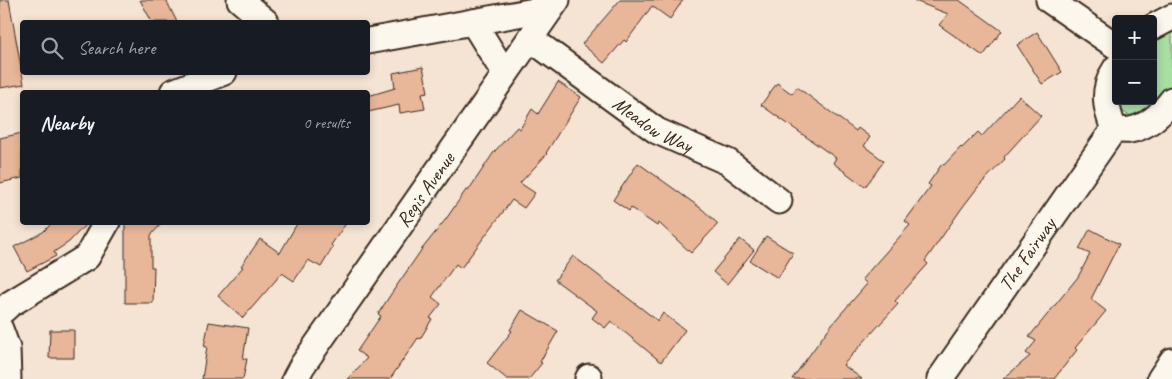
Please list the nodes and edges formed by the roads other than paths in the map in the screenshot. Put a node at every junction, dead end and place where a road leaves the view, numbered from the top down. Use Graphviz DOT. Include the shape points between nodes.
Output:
graph roads {
  1 [pos="240,0"];
  2 [pos="1049,0"];
  3 [pos="554,4"];
  4 [pos="1172,17"];
  5 [pos="264,20"];
  6 [pos="473,22"];
  7 [pos="1157,25"];
  8 [pos="530,39"];
  9 [pos="370,41"];
  10 [pos="1112,43"];
  11 [pos="505,74"];
  12 [pos="1112,74"];
  13 [pos="216,75"];
  14 [pos="178,90"];
  15 [pos="1172,100"];
  16 [pos="1114,129"];
  17 [pos="779,201"];
  18 [pos="106,225"];
  19 [pos="0,313"];
  20 [pos="0,330"];
  21 [pos="1172,361"];
  22 [pos="8,379"];
  23 [pos="294,379"];
  24 [pos="940,379"];
  25 [pos="1160,379"];
  1 -- 5 [label="street"];
  2 -- 10 [label="street"];
  3 -- 6 [label="street"];
  3 -- 8 [label="street, Regis Avenue"];
  4 -- 7 [label="street"];
  6 -- 9 [label="street"];
  6 -- 11 [label="street"];
  8 -- 11 [label="street, Regis Avenue"];
  8 -- 17 [label="street, Meadow Way" via="657,131 728,162"];
  11 -- 23 [label="street, Regis Avenue"];
  12 -- 16 [label="street" via="1105,99"];
  13 -- 14 [label="street"];
  15 -- 16 [label="street" via="1147,123 1129,131"];
  16 -- 24 [label="street, The Fairway"];
  18 -- 19 [label="street" via="87,257"];
  20 -- 22 [label="street" via="7,348"];
  21 -- 25 [label="street"];
}
